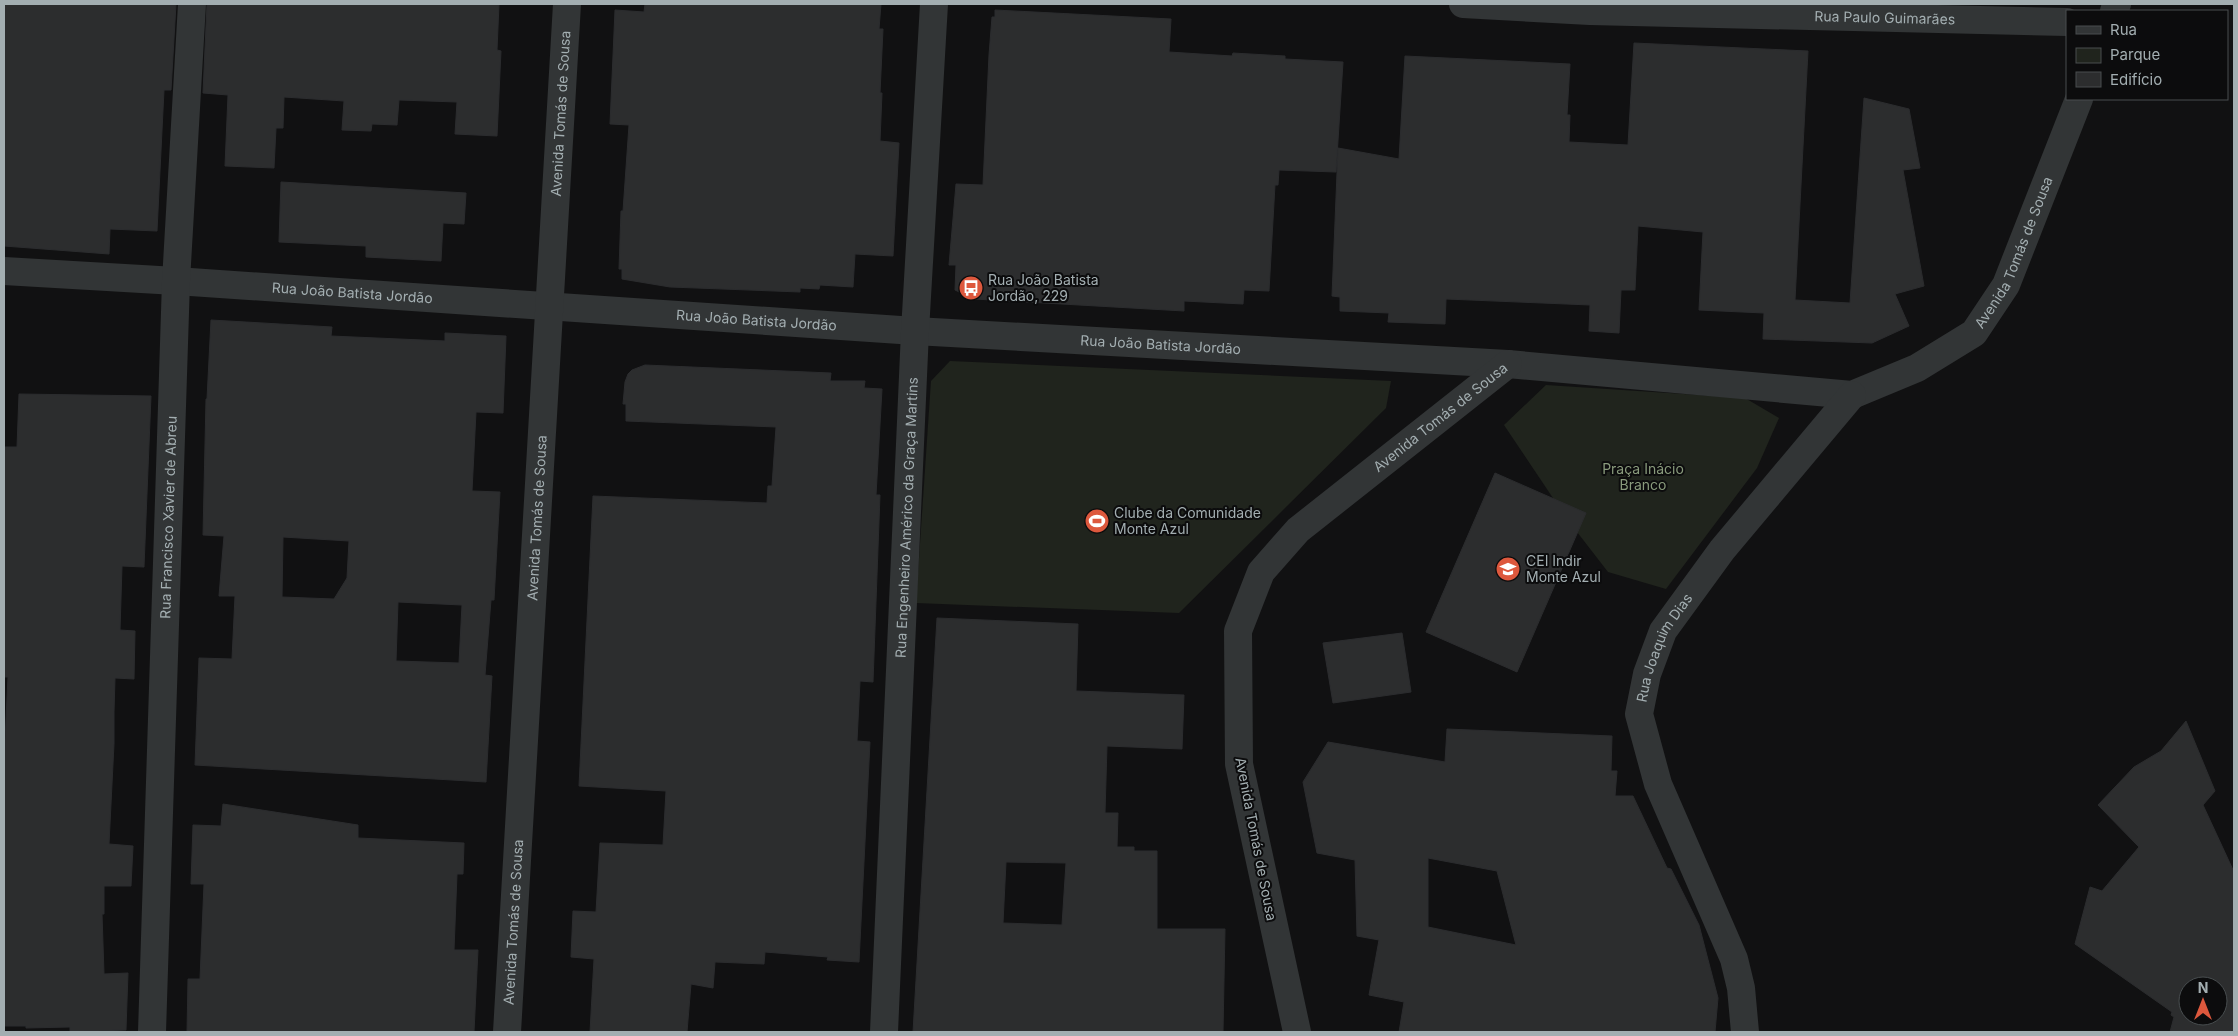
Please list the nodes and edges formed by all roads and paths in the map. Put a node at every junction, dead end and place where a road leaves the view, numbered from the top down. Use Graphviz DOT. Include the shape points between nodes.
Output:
graph roads {
  1 [pos="192,4"];
  2 [pos="567,4"];
  3 [pos="934,4"];
  4 [pos="1463,4"];
  5 [pos="1585,7"];
  6 [pos="2066,22"];
  7 [pos="2079,100"];
  8 [pos="4,271"];
  9 [pos="176,281"];
  10 [pos="550,306"];
  11 [pos="915,331"];
  12 [pos="1508,364"];
  13 [pos="1852,395"];
  14 [pos="152,1032"];
  15 [pos="507,1032"];
  16 [pos="884,1032"];
  17 [pos="1297,1032"];
  18 [pos="1744,1032"];
  1 -- 9 [label="street, Rua Francisco Xavier de Abreu"];
  2 -- 10 [label="street, Avenida Tomás de Sousa"];
  3 -- 11 [label="street, Rua Engenheiro Américo da Graça Martins"];
  4 -- 5 [label="street, Rua Paulo Guimarães"];
  5 -- 6 [label="street, Rua Paulo Guimarães"];
  7 -- 13 [label="street, Avenida Tomás de Sousa" via="2006,285 1974,333 1917,368"];
  8 -- 9 [label="street, Rua João Batista Jordão"];
  9 -- 10 [label="street, Rua João Batista Jordão"];
  9 -- 14 [label="street, Rua Francisco Xavier de Abreu"];
  10 -- 11 [label="street, Rua João Batista Jordão"];
  10 -- 15 [label="street, Avenida Tomás de Sousa"];
  11 -- 12 [label="street, Rua João Batista Jordão"];
  11 -- 16 [label="street, Rua Engenheiro Américo da Graça Martins"];
  12 -- 13 [label="street, Avenida Tomás de Sousa"];
  12 -- 17 [label="street, Avenida Tomás de Sousa" via="1298,530 1261,572 1238,631 1239,764"];
  13 -- 18 [label="street, Rua Joaquim Dias" via="1722,550 1663,631 1647,674 1639,714 1658,784 1734,959 1741,988"];
}
